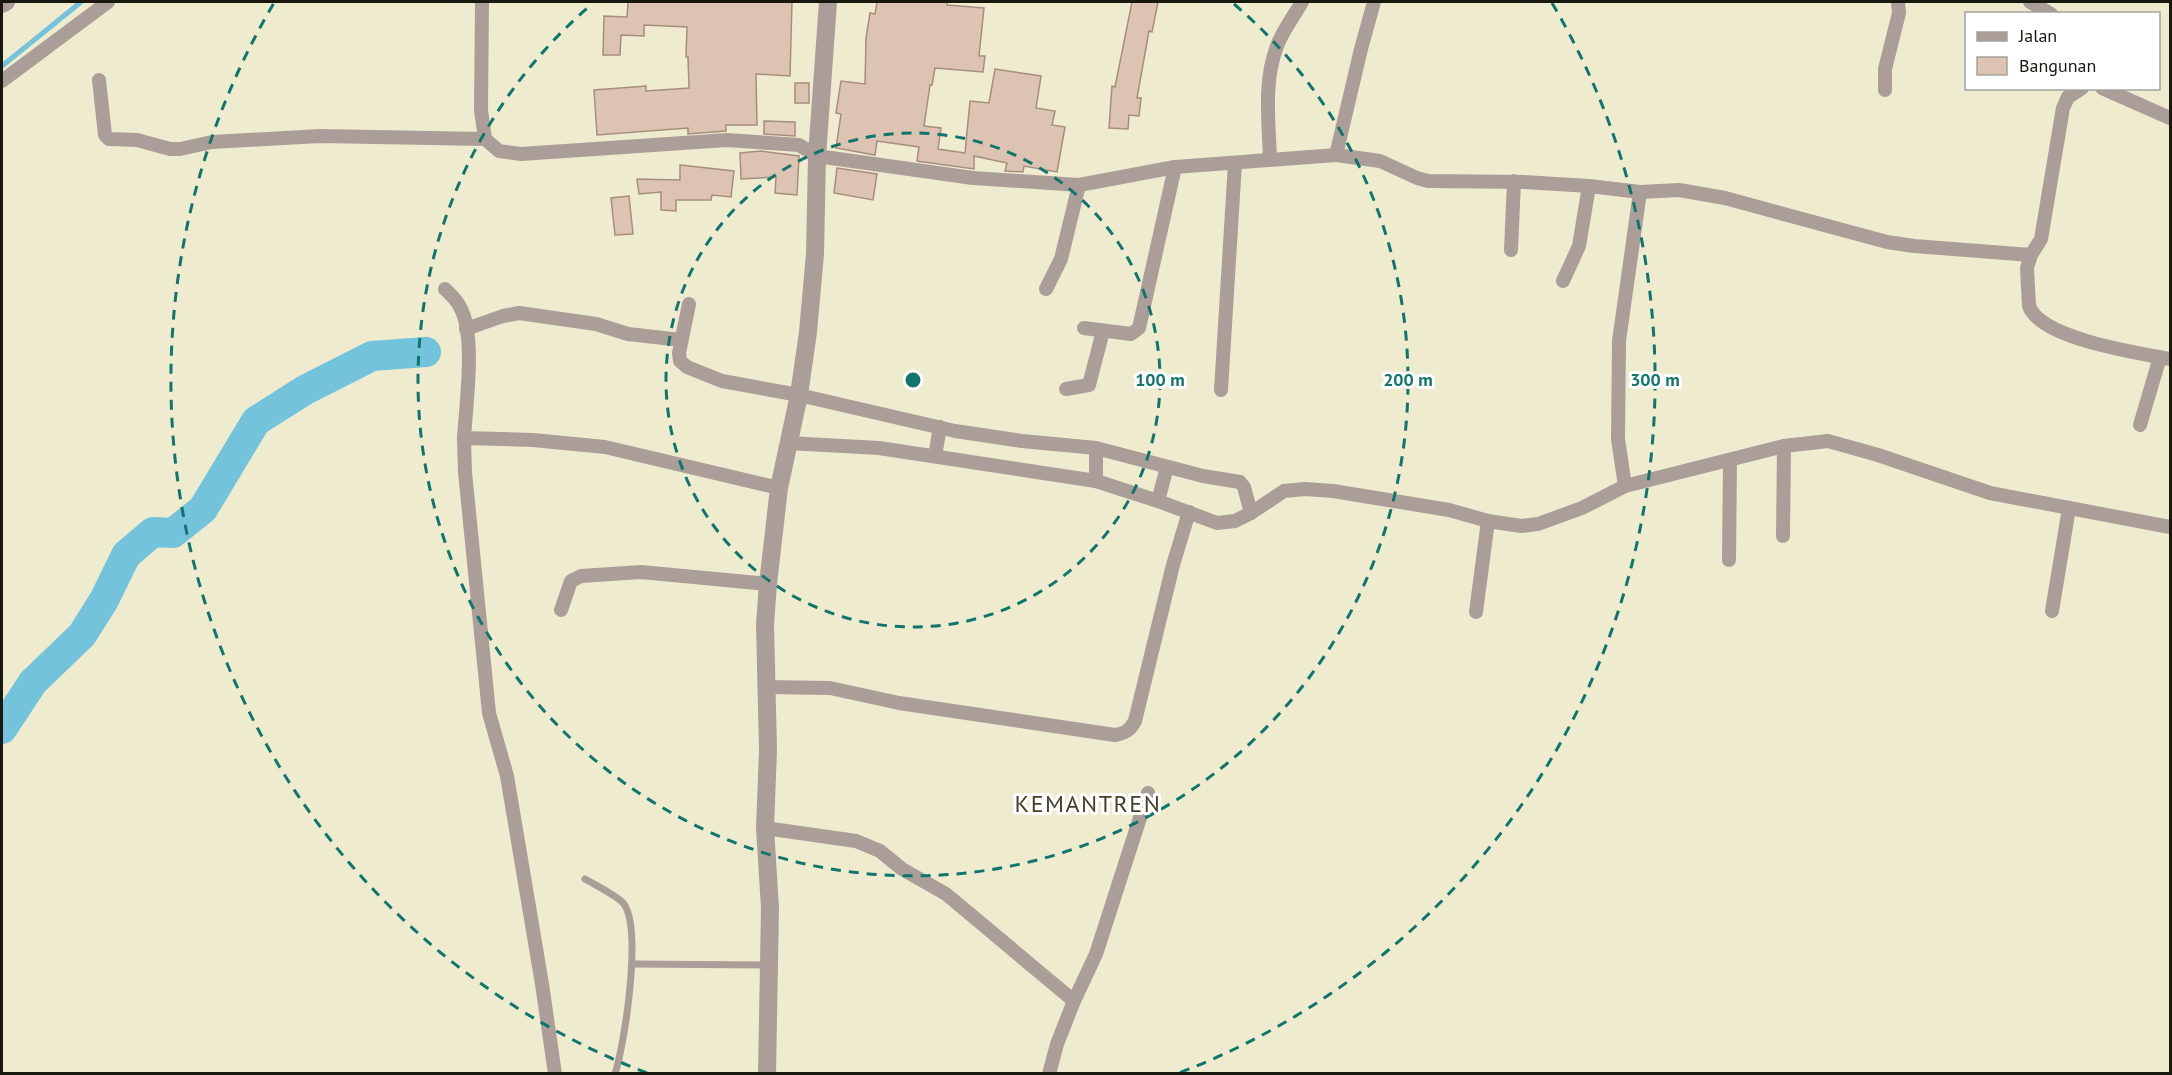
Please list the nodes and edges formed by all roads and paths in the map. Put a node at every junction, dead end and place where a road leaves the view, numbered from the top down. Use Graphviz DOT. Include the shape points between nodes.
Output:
graph roads {
  1 [pos="108,2"];
  2 [pos="482,2"];
  3 [pos="828,2"];
  4 [pos="1302,2"];
  5 [pos="1374,2"];
  6 [pos="1899,2"];
  7 [pos="2030,2"];
  8 [pos="2048,12"];
  9 [pos="99,80"];
  10 [pos="2,81"];
  11 [pos="1885,90"];
  12 [pos="2079,90"];
  13 [pos="2107,90"];
  14 [pos="2170,118"];
  15 [pos="485,139"];
  16 [pos="1336,155"];
  17 [pos="817,156"];
  18 [pos="1270,160"];
  19 [pos="1235,163"];
  20 [pos="1175,167"];
  21 [pos="1514,182"];
  22 [pos="1079,185"];
  23 [pos="1588,186"];
  24 [pos="1640,192"];
  25 [pos="1510,250"];
  26 [pos="2031,255"];
  27 [pos="1563,281"];
  28 [pos="445,289"];
  29 [pos="1046,289"];
  30 [pos="689,304"];
  31 [pos="1084,328"];
  32 [pos="466,329"];
  33 [pos="1103,331"];
  34 [pos="681,340"];
  35 [pos="2165,358"];
  36 [pos="1066,389"];
  37 [pos="1221,390"];
  38 [pos="799,395"];
  39 [pos="2140,425"];
  40 [pos="940,431"];
  41 [pos="791,432"];
  42 [pos="464,438"];
  43 [pos="1784,446"];
  44 [pos="1097,452"];
  45 [pos="935,453"];
  46 [pos="1730,460"];
  47 [pos="1166,470"];
  48 [pos="1096,478"];
  49 [pos="1625,482"];
  50 [pos="779,488"];
  51 [pos="1159,496"];
  52 [pos="1249,508"];
  53 [pos="2069,508"];
  54 [pos="1189,512"];
  55 [pos="1488,521"];
  56 [pos="2170,527"];
  57 [pos="1783,536"];
  58 [pos="1729,560"];
  59 [pos="768,584"];
  60 [pos="561,610"];
  61 [pos="1476,612"];
  62 [pos="2052,612"];
  63 [pos="765,687"];
  64 [pos="1148,793"];
  65 [pos="765,828"];
  66 [pos="585,879"];
  67 [pos="633,964"];
  68 [pos="770,965"];
  69 [pos="1074,1001"];
  70 [pos="555,1074"];
  71 [pos="615,1074"];
  72 [pos="767,1074"];
  73 [pos="1049,1074"];
  1 -- 10 [label="street"];
  2 -- 15 [label="street" via="481,110"];
  3 -- 17 [label="street"];
  4 -- 18 [label="street" via="1282,34 1270,68"];
  5 -- 16 [label="street"];
  6 -- 11 [label="street" via="1885,69"];
  7 -- 8 [label="street"];
  9 -- 15 [label="street" via="105,135 170,149 212,142 320,136"];
  12 -- 26 [label="street" via="2068,97 2063,108 2041,239"];
  13 -- 14 [label="street"];
  15 -- 17 [label="street" via="499,151 521,154 727,140 799,145"];
  16 -- 18 [label="street"];
  16 -- 21 [label="street" via="1380,161 1428,181"];
  17 -- 22 [label="street" via="973,178"];
  17 -- 38 [label="street" via="815,254"];
  18 -- 19 [label="street"];
  19 -- 20 [label="street"];
  19 -- 37 [label="street"];
  20 -- 22 [label="street"];
  20 -- 33 [label="street" via="1139,328 1131,334"];
  21 -- 23 [label="street"];
  21 -- 25 [label="street"];
  22 -- 29 [label="street" via="1061,259"];
  23 -- 24 [label="street"];
  23 -- 27 [label="street" via="1579,246"];
  24 -- 26 [label="street" via="1678,190 1725,198 1901,244"];
  24 -- 49 [label="street" via="1619,341 1618,412"];
  26 -- 35 [label="street" via="2027,268 2029,306 2040,321 2120,351"];
  28 -- 32 [label="street" via="461,307"];
  30 -- 34 [label="street"];
  31 -- 33 [label="street"];
  32 -- 34 [label="street" via="519,314"];
  32 -- 42 [label="street"];
  33 -- 36 [label="street" via="1089,385"];
  34 -- 38 [label="street" via="681,361 687,367 722,381"];
  35 -- 39 [label="street"];
  38 -- 40 [label="street"];
  38 -- 41 [label="street"];
  40 -- 44 [label="street"];
  40 -- 45 [label="street"];
  41 -- 45 [label="street" via="879,448"];
  41 -- 50 [label="street"];
  42 -- 50 [label="street" via="605,447"];
  42 -- 70 [label="street" via="489,713 507,776"];
  43 -- 46 [label="street"];
  43 -- 53 [label="street" via="1828,441 1990,493"];
  43 -- 57 [label="street"];
  44 -- 47 [label="street"];
  44 -- 48 [label="street"];
  45 -- 48 [label="street"];
  46 -- 49 [label="street"];
  46 -- 58 [label="street"];
  47 -- 51 [label="street"];
  47 -- 52 [label="street" via="1240,482 1245,487"];
  48 -- 51 [label="street"];
  49 -- 55 [label="street" via="1582,508 1538,524 1521,526"];
  50 -- 59 [label="street"];
  51 -- 54 [label="street"];
  52 -- 54 [label="street" via="1226,524"];
  52 -- 55 [label="street" via="1278,494 1305,489 1449,510"];
  53 -- 56 [label="street"];
  53 -- 62 [label="street"];
  54 -- 63 [label="street" via="1135,721 1125,733 1115,735 948,711 830,688"];
  55 -- 61 [label="street"];
  59 -- 60 [label="street" via="641,572 581,576 572,581"];
  59 -- 63 [label="street"];
  63 -- 65 [label="street"];
  64 -- 69 [label="street" via="1096,954"];
  65 -- 68 [label="street" via="771,908"];
  65 -- 69 [label="street" via="856,841 880,851 946,894"];
  66 -- 67 [label="lane" via="623,903 630,918"];
  67 -- 68 [label="lane"];
  67 -- 71 [label="lane" via="621,1057"];
  68 -- 72 [label="street"];
  69 -- 73 [label="street"];
}
